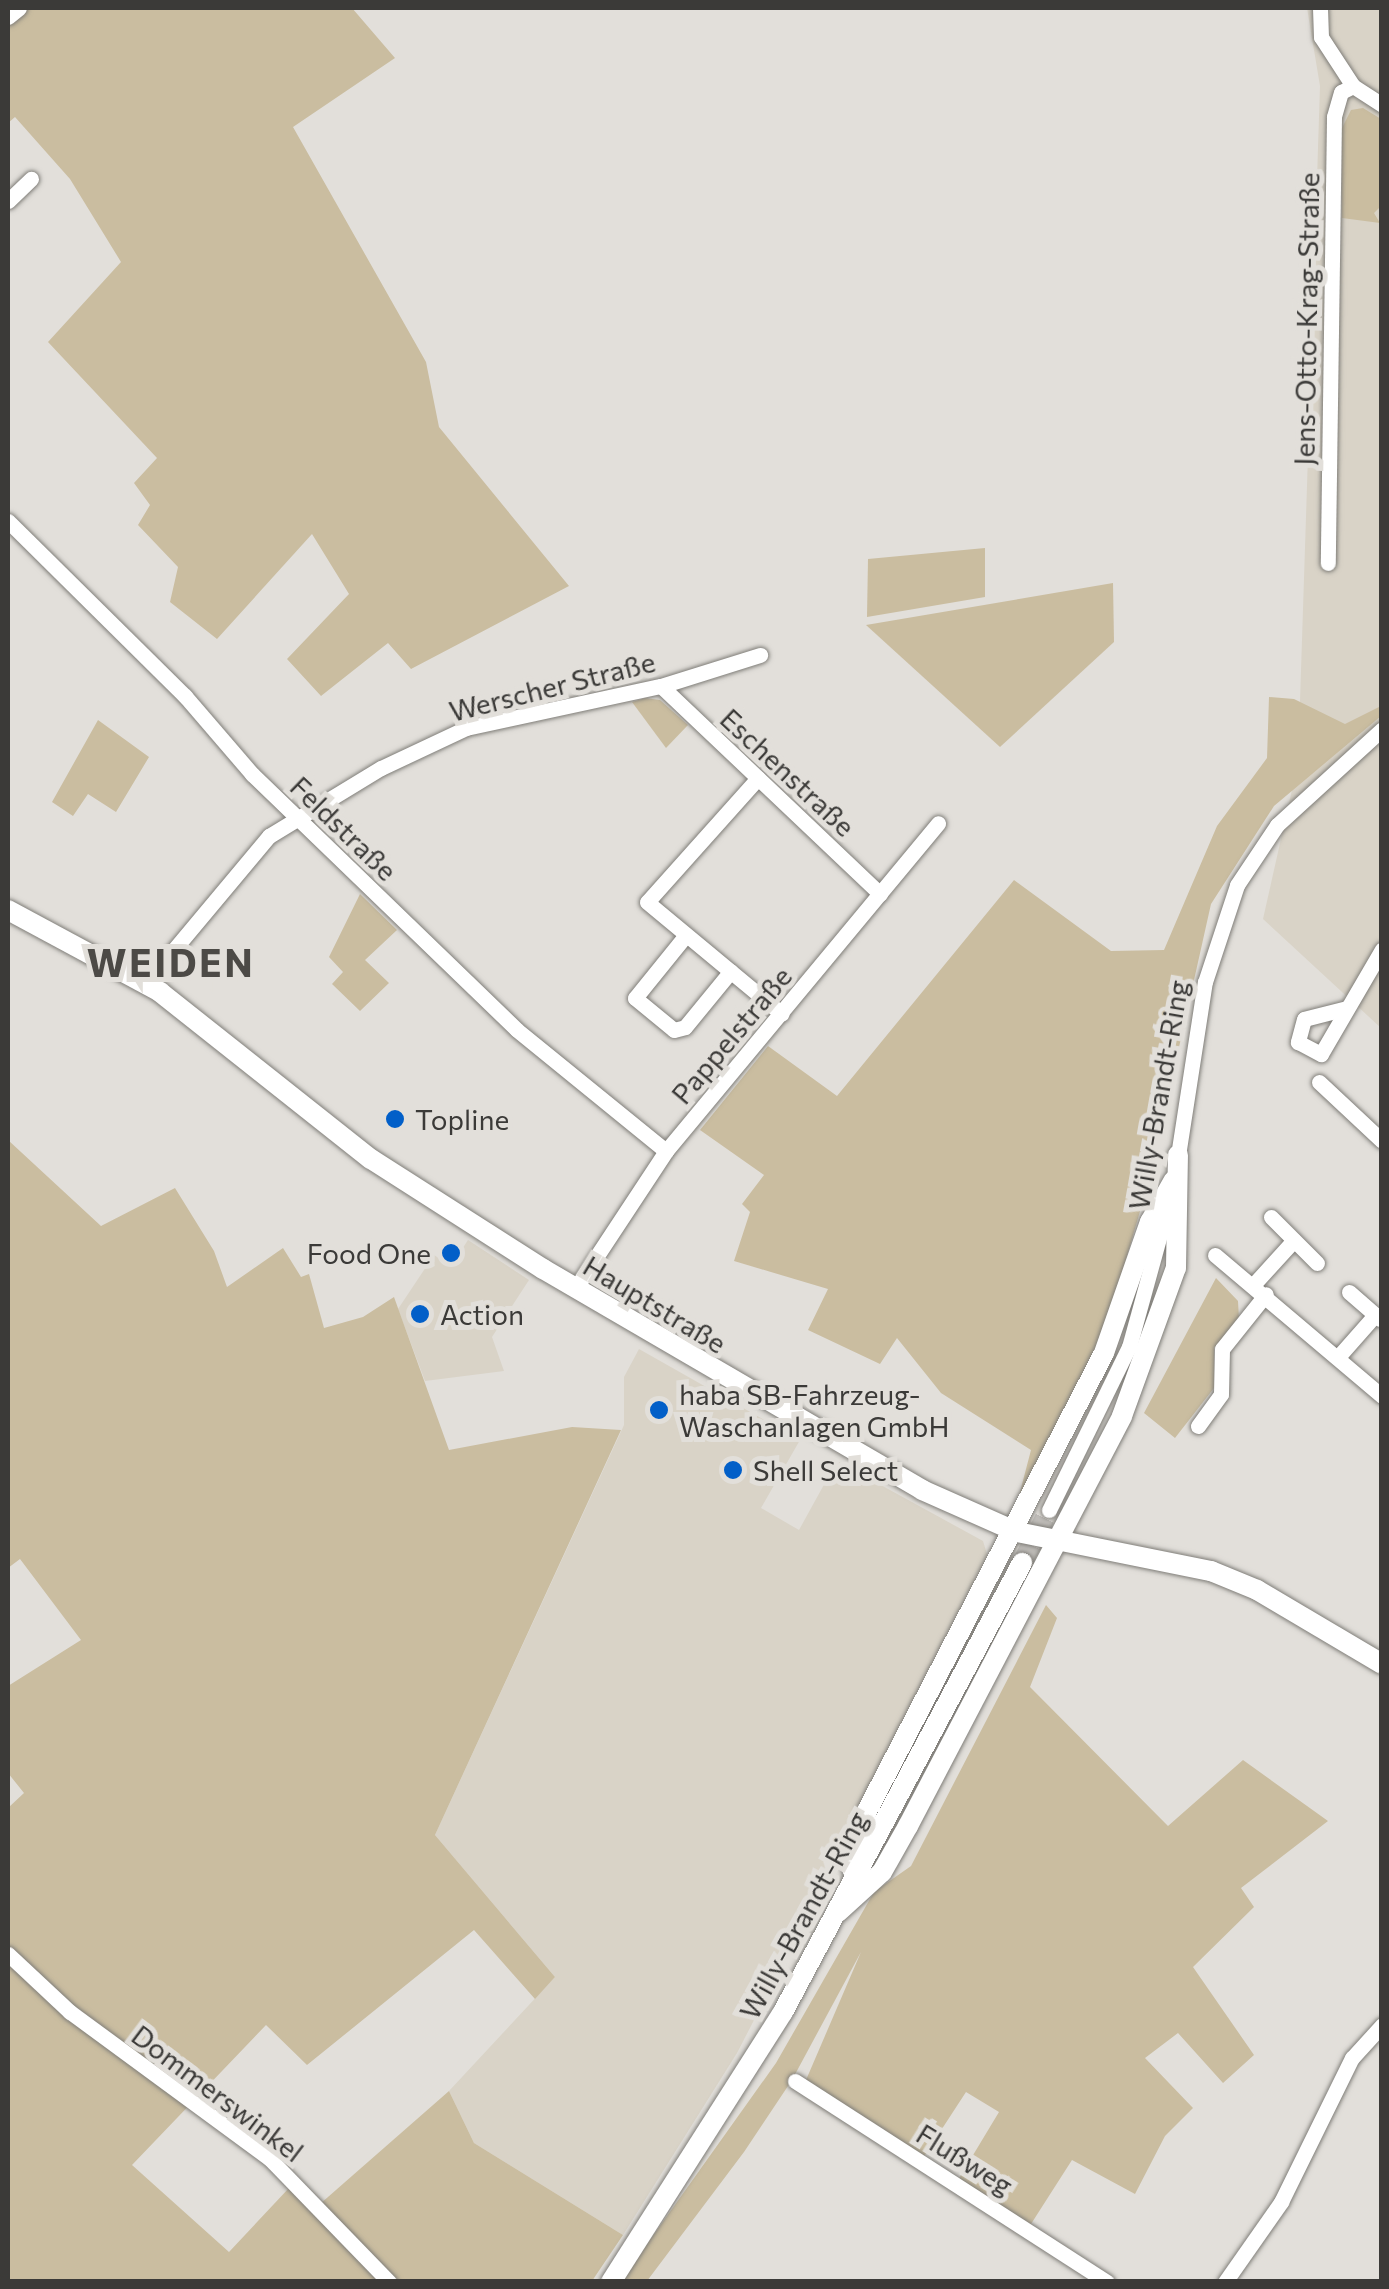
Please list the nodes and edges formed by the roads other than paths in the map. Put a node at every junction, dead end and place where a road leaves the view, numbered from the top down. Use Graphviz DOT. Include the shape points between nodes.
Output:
graph roads {
  1 [pos="19,8"];
  2 [pos="1320,8"];
  3 [pos="8,17"];
  4 [pos="1353,86"];
  5 [pos="1382,105"];
  6 [pos="31,178"];
  7 [pos="8,201"];
  8 [pos="8,521"];
  9 [pos="1328,563"];
  10 [pos="760,655"];
  11 [pos="662,686"];
  12 [pos="1382,730"];
  13 [pos="758,778"];
  14 [pos="296,816"];
  15 [pos="938,823"];
  16 [pos="880,894"];
  17 [pos="8,910"];
  18 [pos="686,935"];
  19 [pos="1382,949"];
  20 [pos="731,971"];
  21 [pos="146,983"];
  22 [pos="1347,1008"];
  23 [pos="782,1014"];
  24 [pos="1319,1082"];
  25 [pos="1382,1141"];
  26 [pos="666,1151"];
  27 [pos="1178,1154"];
  28 [pos="1174,1180"];
  29 [pos="1270,1217"];
  30 [pos="1294,1240"];
  31 [pos="1216,1255"];
  32 [pos="1318,1263"];
  33 [pos="575,1289"];
  34 [pos="1260,1289"];
  35 [pos="1349,1292"];
  36 [pos="1378,1318"];
  37 [pos="1338,1357"];
  38 [pos="1382,1396"];
  39 [pos="1198,1426"];
  40 [pos="1049,1510"];
  41 [pos="1017,1532"];
  42 [pos="1055,1539"];
  43 [pos="1022,1563"];
  44 [pos="1382,1664"];
  45 [pos="843,1904"];
  46 [pos="8,1954"];
  47 [pos="1382,2025"];
  48 [pos="795,2081"];
  49 [pos="389,2282"];
  50 [pos="610,2282"];
  51 [pos="1108,2282"];
  52 [pos="1226,2282"];
  1 -- 3 [label="street"];
  2 -- 4 [label="street" via="1321,37"];
  4 -- 5 [label="street"];
  4 -- 9 [label="street, Jens-Otto-Krag-Straße" via="1341,92 1334,116"];
  6 -- 7 [label="street"];
  8 -- 14 [label="street, Feldstraße"];
  10 -- 11 [label="street, Werscher Straße"];
  11 -- 13 [label="street, Eschenstraße"];
  11 -- 14 [label="street, Werscher Straße" via="466,728"];
  12 -- 27 [label="street, Willy-Brandt-Ring" via="1277,825 1236,885 1205,982"];
  13 -- 16 [label="street, Eschenstraße"];
  13 -- 18 [label="street" via="647,902"];
  14 -- 21 [label="street, Werscher Straße" via="251,856"];
  14 -- 26 [label="street, Feldstraße" via="518,1030"];
  15 -- 16 [label="street, Pappelstraße"];
  16 -- 23 [label="street, Pappelstraße"];
  17 -- 21 [label="main road, Hauptstraße"];
  18 -- 20 [label="street"];
  18 -- 20 [label="street" via="634,998 674,1030"];
  19 -- 22 [label="street"];
  20 -- 23 [label="street"];
  21 -- 33 [label="main road, Hauptstraße" via="372,1159"];
  23 -- 26 [label="street, Pappelstraße"];
  24 -- 25 [label="street"];
  26 -- 33 [label="street, Pappelstraße"];
  27 -- 28 [label="street, Willy-Brandt-Ring"];
  27 -- 42 [label="main road" via="1179,1246 1166,1305 1122,1416"];
  28 -- 40 [label="street, Willy-Brandt-Ring" via="1129,1348"];
  28 -- 41 [label="main road" via="1150,1222 1104,1353"];
  29 -- 30 [label="street"];
  30 -- 32 [label="street"];
  30 -- 34 [label="street"];
  31 -- 34 [label="street"];
  33 -- 41 [label="main road, Hauptstraße" via="922,1490"];
  34 -- 37 [label="street"];
  34 -- 39 [label="street" via="1222,1349 1221,1394"];
  35 -- 36 [label="street"];
  36 -- 37 [label="street"];
  37 -- 38 [label="street"];
  41 -- 42 [label="main road, Hauptstraße"];
  41 -- 45 [label="main road" via="867,1812"];
  42 -- 44 [label="main road, Hauptstraße" via="1211,1571 1257,1590"];
  42 -- 45 [label="main road" via="882,1872"];
  43 -- 45 [label="main road, Willy-Brandt-Ring"];
  45 -- 50 [label="main road, Willy-Brandt-Ring" via="729,2101"];
  46 -- 49 [label="street, Dommerswinkel" via="70,2012 268,2158"];
  47 -- 52 [label="street" via="1352,2058 1281,2202"];
  48 -- 51 [label="street, Flußweg"];
}
